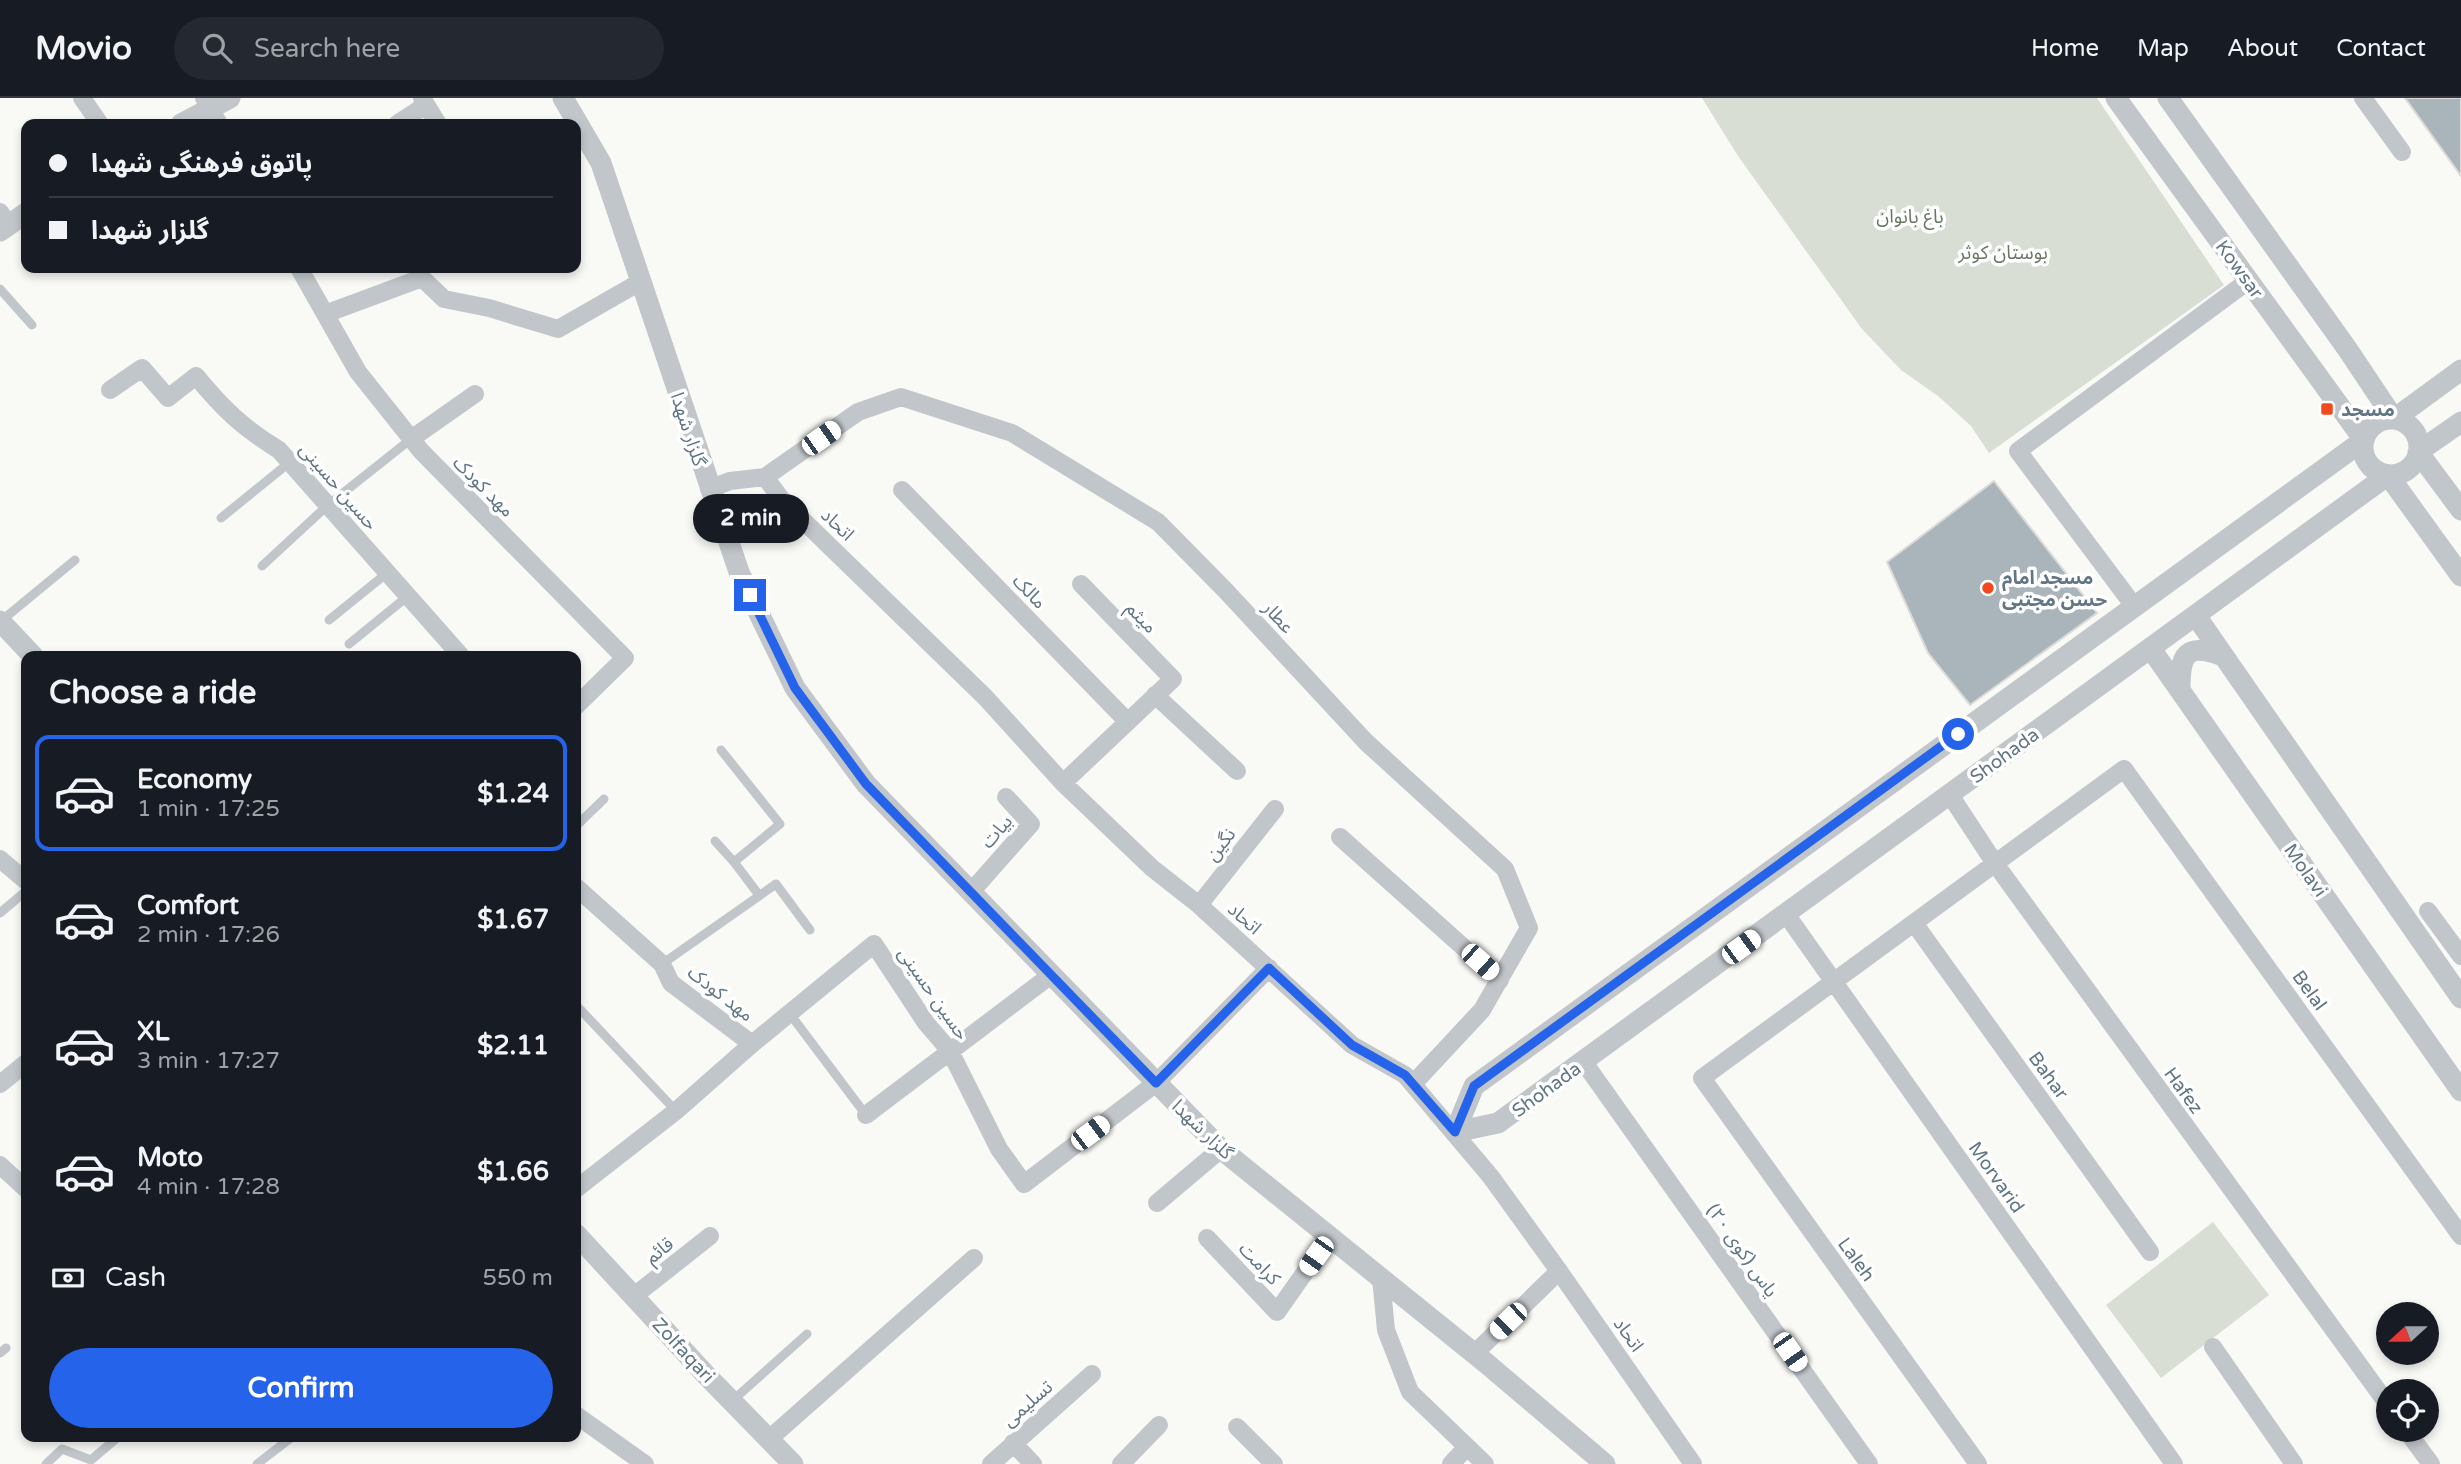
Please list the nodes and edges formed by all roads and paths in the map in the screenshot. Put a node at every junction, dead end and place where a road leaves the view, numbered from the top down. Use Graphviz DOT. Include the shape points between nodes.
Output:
graph roads {
  1 [pos="82,98"];
  2 [pos="230,98"];
  3 [pos="563,98"];
  4 [pos="2116,98"];
  5 [pos="2168,98"];
  6 [pos="2363,98"];
  7 [pos="424,102"];
  8 [pos="211,111"];
  9 [pos="97,119"];
  10 [pos="193,119"];
  11 [pos="403,119"];
  12 [pos="435,119"];
  13 [pos="575,119"];
  14 [pos="581,129"];
  15 [pos="2402,152"];
  16 [pos="302,273"];
  17 [pos="426,273"];
  18 [pos="2248,281"];
  19 [pos="640,282"];
  20 [pos="0,289"];
  21 [pos="325,314"];
  22 [pos="32,325"];
  23 [pos="2461,370"];
  24 [pos="110,390"];
  25 [pos="475,394"];
  26 [pos="2394,419"];
  27 [pos="2461,422"];
  28 [pos="411,439"];
  29 [pos="2364,440"];
  30 [pos="2418,452"];
  31 [pos="290,463"];
  32 [pos="2388,475"];
  33 [pos="765,477"];
  34 [pos="709,489"];
  35 [pos="902,490"];
  36 [pos="328,505"];
  37 [pos="2461,510"];
  38 [pos="221,518"];
  39 [pos="75,560"];
  40 [pos="262,566"];
  41 [pos="387,573"];
  42 [pos="2461,576"];
  43 [pos="1081,584"];
  44 [pos="408,596"];
  45 [pos="2134,606"];
  46 [pos="2196,617"];
  47 [pos="329,620"];
  48 [pos="0,622"];
  49 [pos="349,644"];
  50 [pos="2151,649"];
  51 [pos="28,651"];
  52 [pos="457,651"];
  53 [pos="2223,656"];
  54 [pos="2180,690"];
  55 [pos="1155,695"];
  56 [pos="581,701"];
  57 [pos="1127,721"];
  58 [pos="721,750"];
  59 [pos="1237,771"];
  60 [pos="1063,783"];
  61 [pos="1950,795"];
  62 [pos="1006,797"];
  63 [pos="604,799"];
  64 [pos="1275,809"];
  65 [pos="581,820"];
  66 [pos="1340,837"];
  67 [pos="715,841"];
  68 [pos="0,859"];
  69 [pos="734,862"];
  70 [pos="1994,862"];
  71 [pos="21,877"];
  72 [pos="581,891"];
  73 [pos="970,893"];
  74 [pos="21,895"];
  75 [pos="759,895"];
  76 [pos="1199,905"];
  77 [pos="2427,911"];
  78 [pos="0,914"];
  79 [pos="1786,914"];
  80 [pos="1914,923"];
  81 [pos="810,930"];
  82 [pos="2461,956"];
  83 [pos="662,964"];
  84 [pos="1269,968"];
  85 [pos="1051,975"];
  86 [pos="1500,980"];
  87 [pos="1834,982"];
  88 [pos="2461,998"];
  89 [pos="581,1010"];
  90 [pos="790,1014"];
  91 [pos="752,1044"];
  92 [pos="950,1051"];
  93 [pos="1583,1061"];
  94 [pos="21,1066"];
  95 [pos="1156,1083"];
  96 [pos="0,1084"];
  97 [pos="1413,1084"];
  98 [pos="2461,1091"];
  99 [pos="676,1111"];
  100 [pos="866,1115"];
  101 [pos="1455,1132"];
  102 [pos="1221,1149"];
  103 [pos="0,1165"];
  104 [pos="21,1184"];
  105 [pos="581,1185"];
  106 [pos="1157,1203"];
  107 [pos="710,1236"];
  108 [pos="2461,1236"];
  109 [pos="1208,1238"];
  110 [pos="1329,1238"];
  111 [pos="581,1239"];
  112 [pos="2150,1252"];
  113 [pos="974,1258"];
  114 [pos="1559,1271"];
  115 [pos="1381,1278"];
  116 [pos="634,1296"];
  117 [pos="807,1334"];
  118 [pos="2213,1348"];
  119 [pos="1474,1354"];
  120 [pos="1092,1374"];
  121 [pos="2376,1388"];
  122 [pos="732,1401"];
  123 [pos="581,1419"];
  124 [pos="1159,1425"];
  125 [pos="1237,1427"];
  126 [pos="769,1439"];
  127 [pos="112,1442"];
  128 [pos="286,1442"];
  129 [pos="2415,1442"];
  130 [pos="1013,1443"];
  131 [pos="1466,1448"];
  132 [pos="46,1464"];
  133 [pos="257,1464"];
  134 [pos="645,1464"];
  135 [pos="793,1464"];
  136 [pos="991,1464"];
  137 [pos="1032,1464"];
  138 [pos="1121,1464"];
  139 [pos="1274,1464"];
  140 [pos="1451,1464"];
  141 [pos="1485,1464"];
  142 [pos="1605,1464"];
  143 [pos="1693,1464"];
  144 [pos="1869,1464"];
  145 [pos="1978,1464"];
  146 [pos="2174,1464"];
  147 [pos="2294,1464"];
  148 [pos="2431,1464"];
  1 -- 9 [label="street"];
  2 -- 8 [label="street"];
  3 -- 13 [label="street, گلزار شهدا"];
  4 -- 18 [label="street, Kowsar"];
  5 -- 26 [label="street"];
  6 -- 15 [label="street"];
  7 -- 11 [label="street"];
  7 -- 12 [label="street"];
  8 -- 10 [label="street"];
  14 -- 19 [label="street, گلزار شهدا" via="601,163"];
  16 -- 21 [label="street, مهد کودک"];
  17 -- 19 [label="street" via="444,299 558,328"];
  17 -- 21 [label="street"];
  18 -- 29 [label="street, Kowsar"];
  18 -- 45 [label="street" via="2018,451"];
  19 -- 34 [label="street, گلزار شهدا"];
  20 -- 22 [label="lane"];
  21 -- 28 [label="street, مهد کودک" via="358,372"];
  23 -- 26 [label="street"];
  24 -- 31 [label="street, حسین حسینی" via="142,368 168,398 196,376 220,406"];
  25 -- 28 [label="street"];
  26 -- 29 [label="street" via="2372,426"];
  26 -- 30 [label="street" via="2416,434"];
  27 -- 30 [label="street"];
  28 -- 36 [label="lane"];
  28 -- 56 [label="street, مهد کودک" via="625,658"];
  29 -- 32 [label="street" via="2367,463"];
  29 -- 45 [label="street"];
  30 -- 32 [label="street" via="2411,467"];
  30 -- 37 [label="street"];
  31 -- 36 [label="street, حسین حسینی"];
  31 -- 38 [label="lane"];
  32 -- 42 [label="street"];
  32 -- 46 [label="street, Shohada"];
  33 -- 34 [label="street"];
  33 -- 60 [label="street, اتحاد" via="782,500 985,697"];
  33 -- 86 [label="street, عطار" via="858,412 901,397 1012,433 1158,522 1366,742 1505,869 1529,928"];
  34 -- 73 [label="street, گلزار شهدا" via="739,572 795,688 866,784"];
  35 -- 57 [label="street, مالک"];
  36 -- 40 [label="lane"];
  36 -- 41 [label="street, حسین حسینی"];
  39 -- 48 [label="lane"];
  41 -- 44 [label="street, حسین حسینی"];
  41 -- 47 [label="lane"];
  43 -- 55 [label="street, میثم" via="1173,679"];
  44 -- 49 [label="lane"];
  44 -- 52 [label="street, حسین حسینی"];
  45 -- 101 [label="street" via="1474,1086"];
  46 -- 50 [label="street, Shohada"];
  46 -- 53 [label="street"];
  48 -- 51 [label="street"];
  50 -- 54 [label="street, Molavi"];
  50 -- 61 [label="street, Shohada"];
  53 -- 54 [label="street" via="2206,650 2183,657"];
  53 -- 88 [label="street"];
  54 -- 98 [label="street, Molavi"];
  55 -- 57 [label="street"];
  55 -- 59 [label="street"];
  57 -- 60 [label="street"];
  58 -- 69 [label="lane" via="780,824"];
  60 -- 76 [label="street, اتحاد" via="1152,869"];
  61 -- 70 [label="street, Hafez"];
  61 -- 79 [label="street, Shohada"];
  62 -- 73 [label="street, بیات" via="1031,824"];
  63 -- 65 [label="lane"];
  64 -- 76 [label="street, نگین"];
  66 -- 86 [label="street"];
  67 -- 69 [label="lane"];
  68 -- 71 [label="street"];
  69 -- 75 [label="lane"];
  70 -- 80 [label="street"];
  70 -- 108 [label="street, Belal" via="2124,769"];
  70 -- 121 [label="street, Hafez"];
  72 -- 83 [label="street, مهد کودک"];
  73 -- 85 [label="street, گلزار شهدا"];
  74 -- 78 [label="lane"];
  75 -- 81 [label="lane" via="776,884"];
  75 -- 83 [label="lane"];
  76 -- 84 [label="street, اتحاد"];
  77 -- 82 [label="street"];
  79 -- 87 [label="street, Morvarid"];
  79 -- 93 [label="street, Shohada"];
  80 -- 87 [label="street"];
  80 -- 112 [label="street, Bahar"];
  83 -- 91 [label="street, مهد کودک" via="671,983"];
  84 -- 95 [label="street"];
  84 -- 97 [label="street, اتحاد" via="1352,1045"];
  85 -- 92 [label="street"];
  85 -- 95 [label="street, گلزار شهدا"];
  86 -- 97 [label="street, عطار" via="1482,1010"];
  87 -- 145 [label="street, Laleh" via="1702,1078"];
  87 -- 146 [label="street, Morvarid"];
  89 -- 99 [label="lane"];
  90 -- 91 [label="street, حسین حسینی"];
  90 -- 92 [label="street, حسین حسینی" via="874,944"];
  90 -- 100 [label="lane"];
  91 -- 99 [label="street, حسین حسینی"];
  92 -- 95 [label="street, حسین حسینی" via="999,1149 1024,1184"];
  92 -- 100 [label="street"];
  93 -- 101 [label="street, Shohada" via="1498,1123"];
  93 -- 144 [label="street, یاس (کوی ۲۰)"];
  94 -- 96 [label="street"];
  95 -- 102 [label="street, گلزار شهدا"];
  97 -- 101 [label="street, اتحاد"];
  99 -- 105 [label="street, حسین حسینی"];
  101 -- 114 [label="street, اتحاد"];
  102 -- 106 [label="street"];
  102 -- 110 [label="street, گلزار شهدا"];
  103 -- 104 [label="street"];
  107 -- 116 [label="street, قائم"];
  109 -- 110 [label="street, کرامت" via="1276,1312"];
  110 -- 115 [label="street, گلزار شهدا"];
  111 -- 116 [label="street, Zolfaqari"];
  113 -- 126 [label="street"];
  114 -- 119 [label="street"];
  114 -- 143 [label="street, اتحاد"];
  115 -- 119 [label="street, گلزار شهدا"];
  115 -- 131 [label="street" via="1386,1330 1410,1392"];
  116 -- 122 [label="street, Zolfaqari"];
  117 -- 122 [label="lane"];
  118 -- 147 [label="street"];
  119 -- 142 [label="street, گلزار شهدا"];
  120 -- 130 [label="street, تسلیمی"];
  122 -- 126 [label="street, Zolfaqari"];
  123 -- 134 [label="street"];
  124 -- 138 [label="street"];
  125 -- 139 [label="street"];
  126 -- 135 [label="street, Zolfaqari"];
  127 -- 132 [label="lane" via="91,1460 62,1449"];
  128 -- 133 [label="lane"];
  129 -- 148 [label="street"];
  130 -- 136 [label="street, تسلیمی"];
  130 -- 137 [label="street"];
  131 -- 140 [label="street"];
  131 -- 141 [label="street"];
}
